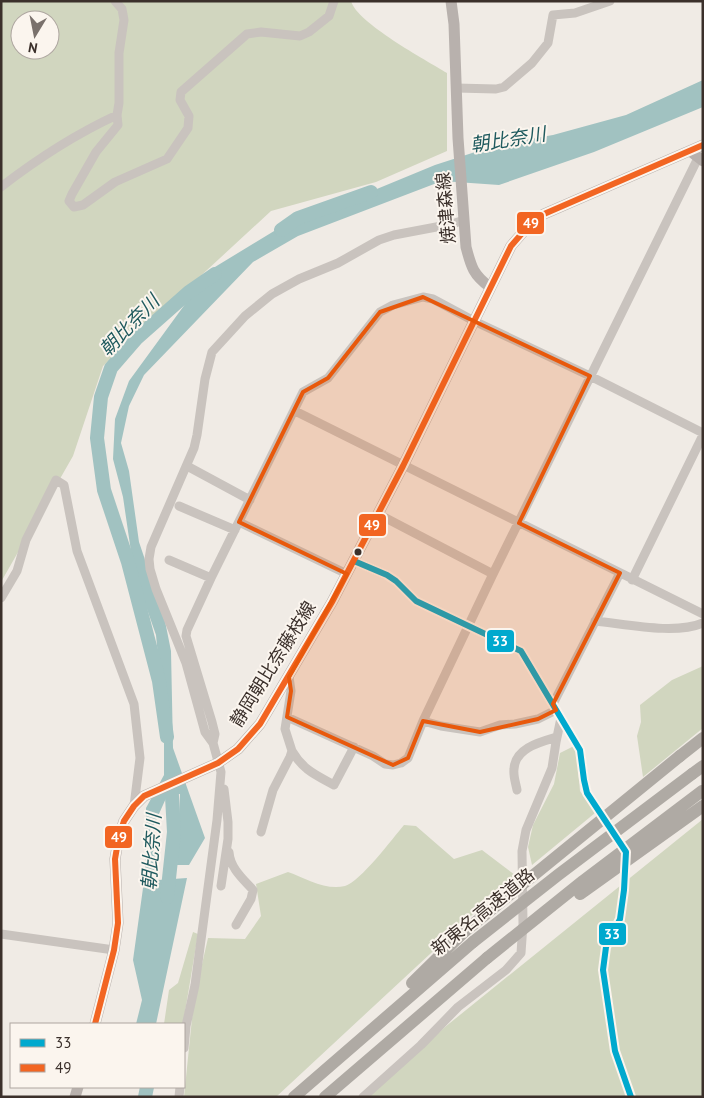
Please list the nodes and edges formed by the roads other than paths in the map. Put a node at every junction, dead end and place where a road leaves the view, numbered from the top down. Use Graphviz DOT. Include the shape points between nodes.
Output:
graph roads {
  1 [pos="115,1"];
  2 [pos="334,1"];
  3 [pos="451,1"];
  4 [pos="610,1"];
  5 [pos="456,88"];
  6 [pos="116,115"];
  7 [pos="703,145"];
  8 [pos="697,157"];
  9 [pos="1,187"];
  10 [pos="463,216"];
  11 [pos="490,287"];
  12 [pos="474,321"];
  13 [pos="590,376"];
  14 [pos="295,411"];
  15 [pos="703,434"];
  16 [pos="187,466"];
  17 [pos="403,466"];
  18 [pos="250,500"];
  19 [pos="179,506"];
  20 [pos="378,514"];
  21 [pos="519,523"];
  22 [pos="237,526"];
  23 [pos="169,560"];
  24 [pos="354,561"];
  25 [pos="620,573"];
  26 [pos="347,574"];
  27 [pos="493,574"];
  28 [pos="211,578"];
  29 [pos="632,580"];
  30 [pos="1,598"];
  31 [pos="703,614"];
  32 [pos="596,621"];
  33 [pos="703,623"];
  34 [pos="468,627"];
  35 [pos="289,677"];
  36 [pos="557,711"];
  37 [pos="287,717"];
  38 [pos="423,721"];
  39 [pos="557,737"];
  40 [pos="703,738"];
  41 [pos="213,743"];
  42 [pos="354,747"];
  43 [pos="292,751"];
  44 [pos="703,766"];
  45 [pos="216,768"];
  46 [pos="517,790"];
  47 [pos="702,791"];
  48 [pos="134,806"];
  49 [pos="703,806"];
  50 [pos="261,832"];
  51 [pos="228,839"];
  52 [pos="221,886"];
  53 [pos="236,925"];
  54 [pos="1,934"];
  55 [pos="114,950"];
  56 [pos="487,958"];
  57 [pos="95,1023"];
  58 [pos="185,1037"];
  59 [pos="334,1060"];
  60 [pos="294,1097"];
  61 [pos="325,1097"];
  62 [pos="363,1097"];
  63 [pos="631,1097"];
  1 -- 6 [label="street" via="122,8 124,20"];
  2 -- 6 [label="street" via="329,16 300,36 261,32 247,34 181,92 180,100 189,116 188,128 167,159 115,182 83,205 74,207 70,201 72,194 96,152 118,126"];
  3 -- 5 [label="main road, 焼津森線"];
  4 -- 5 [label="street" via="575,13 553,15 548,43 532,63 504,87"];
  5 -- 10 [label="main road, 焼津森線"];
  6 -- 9 [label="street" via="42,157"];
  7 -- 8 [label="main road"];
  8 -- 11 [label="main road" via="544,214 511,246"];
  8 -- 13 [label="street"];
  10 -- 11 [label="main road, 焼津森線" via="470,261 478,279"];
  10 -- 16 [label="street" via="452,224 379,240 272,294 245,316 212,352 198,435"];
  11 -- 12 [label="main road, 静岡朝比奈藤枝線"];
  12 -- 13 [label="street"];
  12 -- 14 [label="street" via="423,297 393,305 380,312 328,378 303,392"];
  12 -- 17 [label="main road, 静岡朝比奈藤枝線"];
  13 -- 15 [label="street"];
  13 -- 21 [label="street"];
  14 -- 17 [label="street"];
  14 -- 18 [label="street"];
  15 -- 29 [label="street"];
  16 -- 18 [label="street"];
  16 -- 41 [label="street" via="151,547 150,569 186,663 206,732"];
  17 -- 20 [label="main road, 静岡朝比奈藤枝線"];
  17 -- 21 [label="street"];
  18 -- 22 [label="street"];
  19 -- 22 [label="street"];
  20 -- 24 [label="main road, 静岡朝比奈藤枝線"];
  20 -- 27 [label="street"];
  21 -- 25 [label="street"];
  21 -- 27 [label="street"];
  22 -- 26 [label="street"];
  22 -- 28 [label="street"];
  23 -- 28 [label="street"];
  24 -- 26 [label="main road, 静岡朝比奈藤枝線"];
  24 -- 34 [label="street" via="387,575 416,601"];
  25 -- 29 [label="street"];
  25 -- 32 [label="street"];
  26 -- 35 [label="main road, 静岡朝比奈藤枝線"];
  27 -- 34 [label="street"];
  28 -- 41 [label="street" via="186,636 212,722"];
  29 -- 31 [label="street"];
  30 -- 48 [label="street" via="17,571 26,540 56,480 64,486 77,551 134,704 140,758"];
  32 -- 33 [label="street" via="673,629 692,628"];
  32 -- 36 [label="street"];
  34 -- 36 [label="street" via="521,651"];
  34 -- 38 [label="street"];
  35 -- 37 [label="street" via="291,691"];
  35 -- 45 [label="main road, 静岡朝比奈藤枝線" via="260,724"];
  36 -- 38 [label="street" via="538,720 500,724 480,732"];
  36 -- 39 [label="street"];
  36 -- 63 [label="street" via="580,750 587,793 626,852 620,919 606,947 603,970 615,1051"];
  37 -- 42 [label="street"];
  37 -- 43 [label="street" via="285,729"];
  38 -- 42 [label="street" via="408,758 401,764 385,764"];
  39 -- 46 [label="street" via="522,751 514,769"];
  39 -- 62 [label="street" via="548,782 529,820 522,851 521,953 506,970 458,1007 422,1045"];
  40 -- 59 [label="highway, bridge" via="465,931"];
  41 -- 45 [label="street"];
  42 -- 43 [label="street" via="334,785 308,771"];
  43 -- 50 [label="street" via="273,790"];
  44 -- 59 [label="highway, 新東名高速道路, bridge" via="473,942"];
  45 -- 48 [label="main road, 静岡朝比奈藤枝線" via="144,796"];
  45 -- 51 [label="street" via="228,822"];
  45 -- 58 [label="street" via="217,820"];
  47 -- 56 [label="highway, bridge"];
  48 -- 55 [label="main road, 静岡朝比奈藤枝線" via="118,836 115,859 118,923"];
  49 -- 56 [label="highway, bridge"];
  51 -- 52 [label="street"];
  51 -- 53 [label="street" via="229,859 253,890 252,899"];
  54 -- 55 [label="street"];
  55 -- 57 [label="main road, 静岡朝比奈藤枝線"];
  56 -- 61 [label="highway"];
  59 -- 60 [label="highway, 新東名高速道路"];
}
